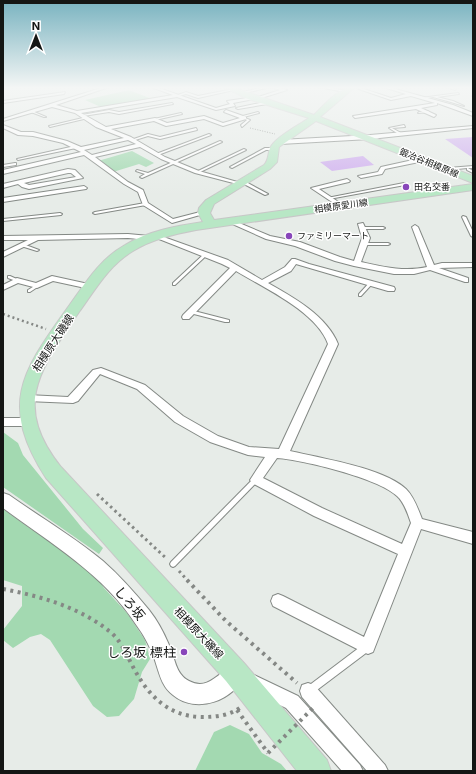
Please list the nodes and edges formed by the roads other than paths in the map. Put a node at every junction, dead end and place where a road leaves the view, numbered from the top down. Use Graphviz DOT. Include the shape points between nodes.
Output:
graph roads {
  1 [pos="61,123"];
  2 [pos="96,123"];
  3 [pos="127,123"];
  4 [pos="175,123"];
  5 [pos="220,123"];
  6 [pos="230,123"];
  7 [pos="245,123"];
  8 [pos="307,123"];
  9 [pos="328,123"];
  10 [pos="166,125"];
  11 [pos="396,125"];
  12 [pos="3,126"];
  13 [pos="50,126"];
  14 [pos="160,126"];
  15 [pos="242,126"];
  16 [pos="400,126"];
  17 [pos="404,126"];
  18 [pos="473,127"];
  19 [pos="106,129"];
  20 [pos="195,130"];
  21 [pos="400,134"];
  22 [pos="209,137"];
  23 [pos="366,138"];
  24 [pos="130,139"];
  25 [pos="182,142"];
  26 [pos="221,142"];
  27 [pos="277,142"];
  28 [pos="186,144"];
  29 [pos="208,144"];
  30 [pos="140,145"];
  31 [pos="213,146"];
  32 [pos="245,150"];
  33 [pos="193,151"];
  34 [pos="83,152"];
  35 [pos="232,152"];
  36 [pos="198,153"];
  37 [pos="237,153"];
  38 [pos="157,154"];
  39 [pos="239,158"];
  40 [pos="18,159"];
  41 [pos="245,159"];
  42 [pos="216,160"];
  43 [pos="422,160"];
  44 [pos="220,161"];
  45 [pos="174,163"];
  46 [pos="15,164"];
  47 [pos="3,166"];
  48 [pos="231,167"];
  49 [pos="471,168"];
  50 [pos="445,169"];
  51 [pos="137,171"];
  52 [pos="3,172"];
  53 [pos="197,172"];
  54 [pos="473,172"];
  55 [pos="148,174"];
  56 [pos="361,176"];
  57 [pos="141,177"];
  58 [pos="473,180"];
  59 [pos="347,181"];
  60 [pos="19,182"];
  61 [pos="241,183"];
  62 [pos="404,184"];
  63 [pos="373,185"];
  64 [pos="3,186"];
  65 [pos="473,187"];
  66 [pos="84,188"];
  67 [pos="378,188"];
  68 [pos="266,194"];
  69 [pos="329,198"];
  70 [pos="3,200"];
  71 [pos="145,204"];
  72 [pos="341,206"];
  73 [pos="43,209"];
  74 [pos="95,213"];
  75 [pos="60,214"];
  76 [pos="43,216"];
  77 [pos="464,217"];
  78 [pos="207,218"];
  79 [pos="3,220"];
  80 [pos="230,221"];
  81 [pos="361,226"];
  82 [pos="415,227"];
  83 [pos="383,228"];
  84 [pos="473,236"];
  85 [pos="38,237"];
  86 [pos="152,237"];
  87 [pos="3,238"];
  88 [pos="363,244"];
  89 [pos="388,244"];
  90 [pos="22,245"];
  91 [pos="36,250"];
  92 [pos="206,254"];
  93 [pos="3,255"];
  94 [pos="357,264"];
  95 [pos="473,265"];
  96 [pos="236,267"];
  97 [pos="430,268"];
  98 [pos="465,280"];
  99 [pos="262,283"];
  100 [pos="371,283"];
  101 [pos="174,284"];
  102 [pos="36,286"];
  103 [pos="90,287"];
  104 [pos="3,288"];
  105 [pos="391,289"];
  106 [pos="29,291"];
  107 [pos="360,295"];
  108 [pos="189,314"];
  109 [pos="227,321"];
  110 [pos="26,398"];
  111 [pos="3,422"];
  112 [pos="27,422"];
  113 [pos="278,454"];
  114 [pos="256,480"];
  115 [pos="3,498"];
  116 [pos="417,523"];
  117 [pos="473,538"];
  118 [pos="405,551"];
  119 [pos="173,564"];
  120 [pos="278,601"];
  121 [pos="368,647"];
  122 [pos="236,674"];
  123 [pos="312,699"];
  124 [pos="316,771"];
  125 [pos="354,771"];
  126 [pos="379,771"];
  1 -- 13 [label="lane"];
  2 -- 19 [label="street"];
  3 -- 19 [label="street"];
  4 -- 10 [label="street"];
  5 -- 6 [label="street"];
  7 -- 15 [label="lane"];
  8 -- 27 [label="main road"];
  9 -- 23 [label="main road, 鍛冶谷相模原線"];
  10 -- 14 [label="street"];
  11 -- 16 [label="lane"];
  12 -- 34 [label="street" via="20,134 57,139"];
  16 -- 17 [label="lane"];
  16 -- 21 [label="lane" via="390,128"];
  18 -- 21 [label="street"];
  19 -- 24 [label="street"];
  20 -- 24 [label="lane" via="160,138 153,135"];
  21 -- 23 [label="street"];
  22 -- 28 [label="lane"];
  23 -- 27 [label="street" via="304,144"];
  23 -- 43 [label="main road, 鍛冶谷相模原線"];
  24 -- 30 [label="street"];
  24 -- 34 [label="street"];
  25 -- 28 [label="lane"];
  26 -- 31 [label="lane"];
  27 -- 41 [label="lane"];
  27 -- 61 [label="main road" via="270,164"];
  28 -- 38 [label="lane"];
  29 -- 31 [label="lane"];
  30 -- 34 [label="street"];
  30 -- 38 [label="street"];
  31 -- 36 [label="lane"];
  32 -- 37 [label="lane"];
  33 -- 36 [label="lane"];
  34 -- 40 [label="lane"];
  34 -- 52 [label="street"];
  34 -- 71 [label="street" via="141,191"];
  35 -- 37 [label="lane"];
  36 -- 45 [label="lane"];
  37 -- 44 [label="lane"];
  38 -- 45 [label="street"];
  39 -- 41 [label="lane"];
  41 -- 48 [label="lane"];
  42 -- 44 [label="lane"];
  43 -- 50 [label="main road, 鍛冶谷相模原線"];
  43 -- 56 [label="street"];
  44 -- 53 [label="lane"];
  45 -- 53 [label="street"];
  45 -- 55 [label="lane"];
  46 -- 47 [label="lane"];
  49 -- 50 [label="lane"];
  49 -- 54 [label="lane"];
  50 -- 58 [label="main road, 鍛冶谷相模原線"];
  51 -- 55 [label="lane"];
  53 -- 61 [label="street"];
  55 -- 57 [label="lane"];
  59 -- 69 [label="street" via="314,188"];
  60 -- 60 [label="street" via="70,171 80,178 29,187"];
  60 -- 64 [label="street"];
  61 -- 68 [label="lane"];
  61 -- 78 [label="main road" via="210,202 205,208"];
  62 -- 67 [label="lane"];
  63 -- 67 [label="lane"];
  65 -- 72 [label="main road, 相模原愛川線"];
  66 -- 70 [label="street"];
  67 -- 69 [label="lane"];
  69 -- 72 [label="street"];
  71 -- 74 [label="lane"];
  71 -- 78 [label="street" via="172,221"];
  72 -- 80 [label="main road, 相模原愛川線"];
  73 -- 76 [label="lane"];
  75 -- 76 [label="lane"];
  76 -- 79 [label="lane"];
  77 -- 84 [label="lane"];
  78 -- 80 [label="main road, 相模原愛川線"];
  78 -- 86 [label="main road, 相模原大磯線"];
  80 -- 94 [label="street" via="268,238 297,244"];
  81 -- 83 [label="lane"];
  81 -- 88 [label="street" via="366,238"];
  82 -- 97 [label="street"];
  85 -- 86 [label="street"];
  85 -- 87 [label="street"];
  85 -- 90 [label="street"];
  86 -- 92 [label="street"];
  86 -- 103 [label="main road, 相模原大磯線" via="115,257"];
  88 -- 89 [label="lane"];
  88 -- 94 [label="street"];
  90 -- 91 [label="lane"];
  90 -- 93 [label="street"];
  92 -- 96 [label="street"];
  92 -- 101 [label="lane"];
  94 -- 97 [label="street" via="404,272"];
  95 -- 97 [label="street" via="442,265"];
  96 -- 99 [label="street"];
  96 -- 108 [label="street"];
  97 -- 98 [label="street"];
  99 -- 100 [label="street" via="288,269 295,261"];
  99 -- 113 [label="street" via="305,309 333,340 314,388"];
  100 -- 105 [label="street"];
  100 -- 107 [label="lane"];
  102 -- 103 [label="street" via="52,278"];
  102 -- 104 [label="street" via="13,278"];
  102 -- 106 [label="lane"];
  103 -- 110 [label="main road, 相模原大磯線" via="42,354 31,378"];
  108 -- 109 [label="lane"];
  110 -- 112 [label="main road, 相模原大磯線"];
  110 -- 113 [label="street" via="69,401 74,399 96,372 101,371 141,387 179,419 214,439 248,451"];
  111 -- 112 [label="street"];
  112 -- 122 [label="main road, 相模原大磯線" via="33,440 46,461"];
  113 -- 114 [label="street"];
  113 -- 116 [label="street" via="367,476 390,485 402,493"];
  114 -- 118 [label="street" via="318,512"];
  114 -- 119 [label="lane"];
  115 -- 122 [label="street, しろ坂" via="97,567 125,595 148,624 162,651 171,679 181,689 198,695 214,692"];
  116 -- 117 [label="street"];
  116 -- 118 [label="street"];
  118 -- 121 [label="street"];
  120 -- 121 [label="street"];
  121 -- 123 [label="lane"];
  122 -- 124 [label="main road, 相模原大磯線"];
  122 -- 125 [label="street" via="292,702"];
  123 -- 126 [label="street"];
}
